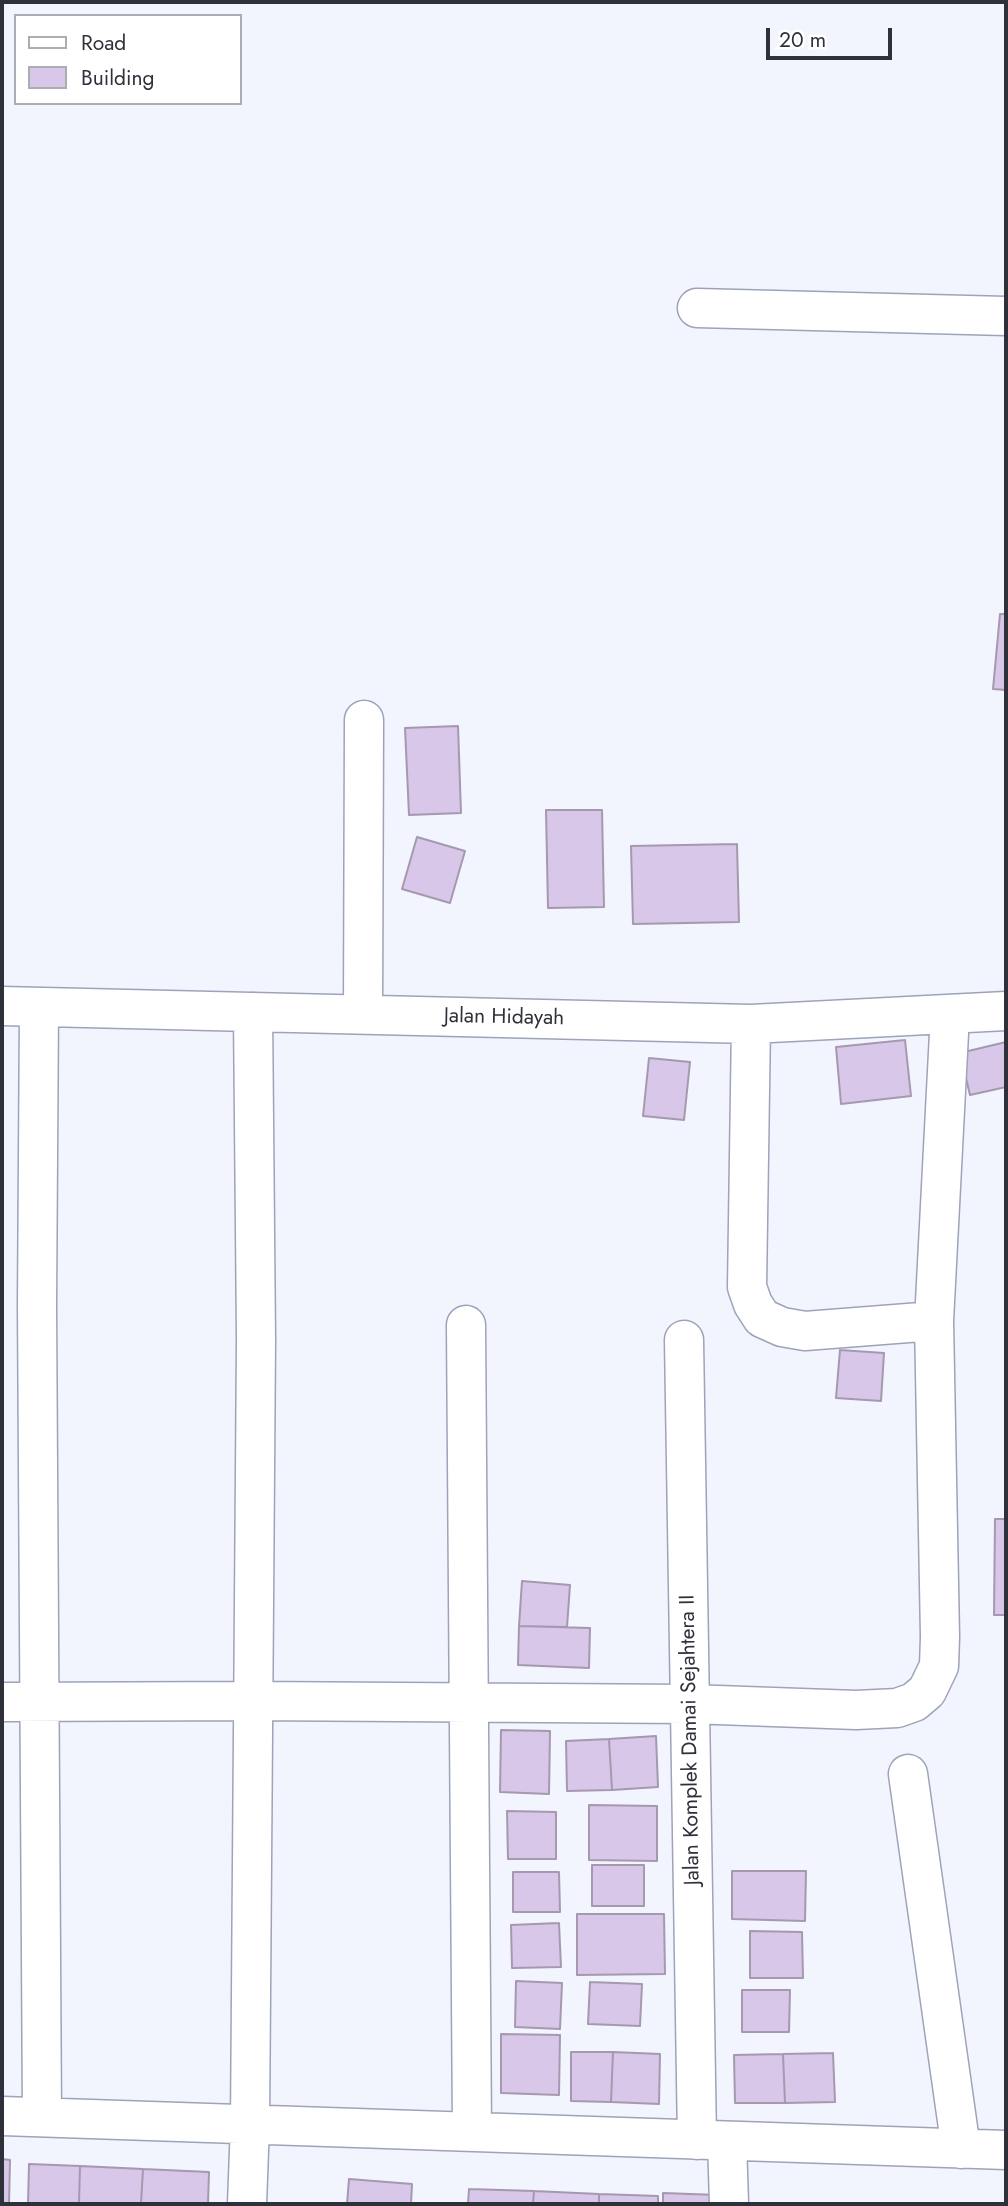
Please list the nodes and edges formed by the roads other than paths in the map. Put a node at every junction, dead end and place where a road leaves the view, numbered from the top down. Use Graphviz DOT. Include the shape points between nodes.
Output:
graph roads {
  1 [pos="697,308"];
  2 [pos="1006,316"];
  3 [pos="364,720"];
  4 [pos="2,1006"];
  5 [pos="39,1007"];
  6 [pos="253,1012"];
  7 [pos="1006,1012"];
  8 [pos="363,1014"];
  9 [pos="950,1014"];
  10 [pos="751,1024"];
  11 [pos="934,1321"];
  12 [pos="466,1325"];
  13 [pos="684,1340"];
  14 [pos="253,1700"];
  15 [pos="40,1701"];
  16 [pos="2,1702"];
  17 [pos="469,1703"];
  18 [pos="690,1704"];
  19 [pos="908,1774"];
  20 [pos="2,2116"];
  21 [pos="42,2117"];
  22 [pos="250,2124"];
  23 [pos="472,2132"];
  24 [pos="712,2140"];
  25 [pos="961,2149"];
  26 [pos="1006,2150"];
  27 [pos="247,2204"];
  28 [pos="729,2204"];
  1 -- 2 [label="street"];
  3 -- 8 [label="street"];
  4 -- 5 [label="street, Jalan Hidayah"];
  5 -- 6 [label="street, Jalan Hidayah"];
  5 -- 15 [label="street"];
  6 -- 8 [label="street, Jalan Hidayah"];
  6 -- 14 [label="street"];
  7 -- 9 [label="street, Jalan Hidayah"];
  8 -- 10 [label="street, Jalan Hidayah"];
  9 -- 10 [label="street, Jalan Hidayah"];
  9 -- 11 [label="street"];
  10 -- 11 [label="street" via="747,1287 752,1304 762,1318 805,1331"];
  11 -- 18 [label="street" via="940,1637 939,1666 927,1691 897,1708"];
  12 -- 17 [label="street"];
  13 -- 18 [label="street, Jalan Komplek Damai Sejahtera II"];
  14 -- 15 [label="street"];
  14 -- 17 [label="street"];
  14 -- 22 [label="street"];
  15 -- 16 [label="street"];
  15 -- 21 [label="street"];
  17 -- 18 [label="street"];
  17 -- 23 [label="street"];
  18 -- 24 [label="street, Jalan Komplek Damai Sejahtera II"];
  19 -- 25 [label="street"];
  20 -- 21 [label="street"];
  21 -- 22 [label="street"];
  22 -- 23 [label="street"];
  22 -- 27 [label="street"];
  23 -- 24 [label="street"];
  24 -- 25 [label="street"];
  24 -- 28 [label="street, Jalan Komplek Damai Sejahtera II"];
  25 -- 26 [label="street"];
}
